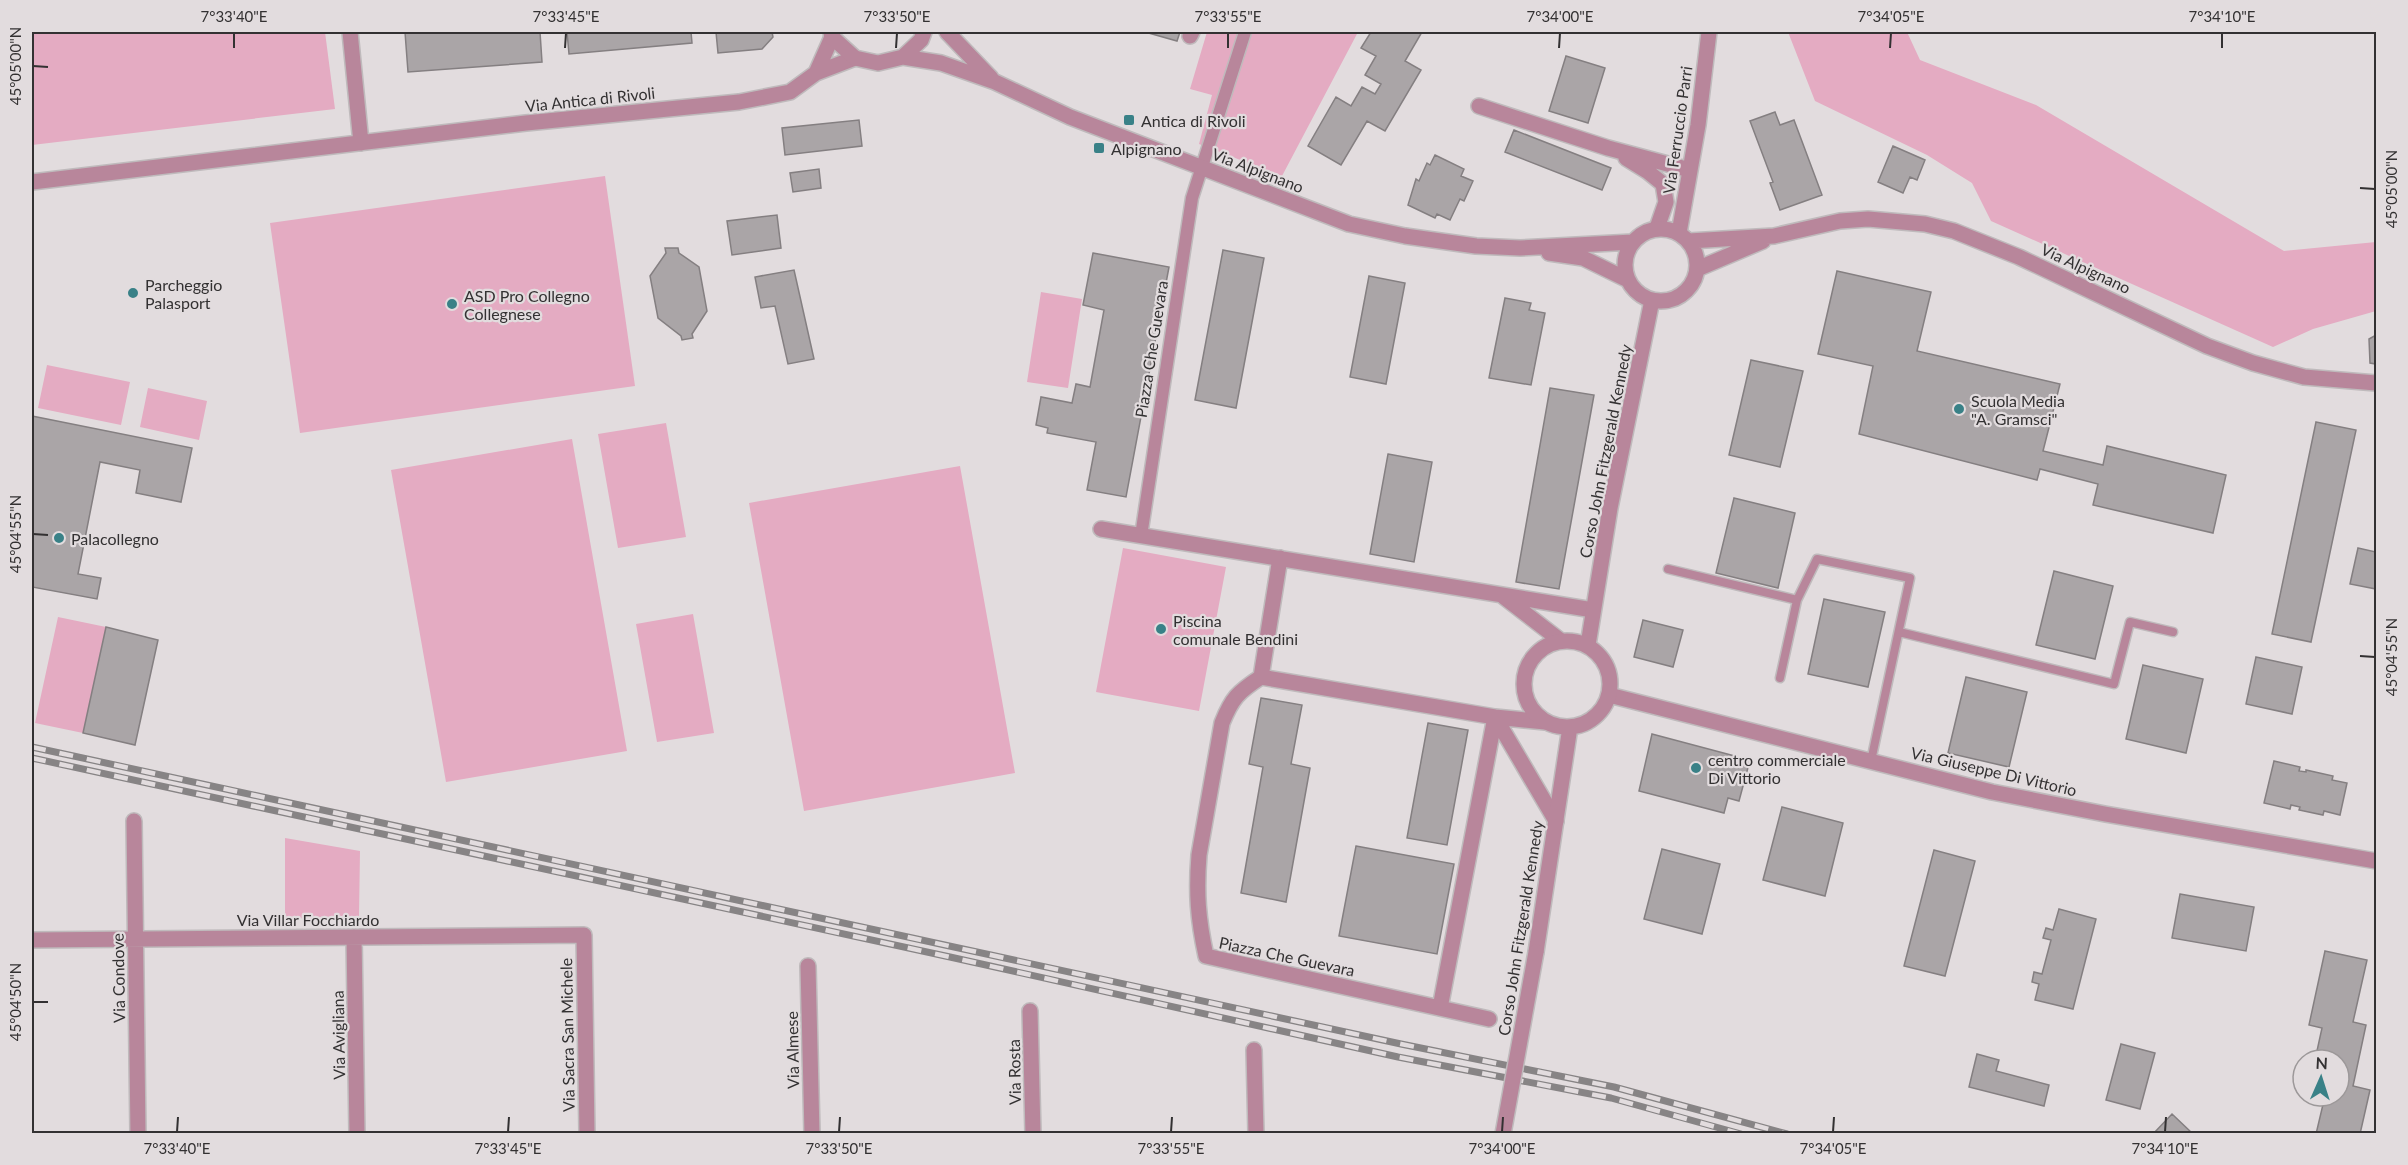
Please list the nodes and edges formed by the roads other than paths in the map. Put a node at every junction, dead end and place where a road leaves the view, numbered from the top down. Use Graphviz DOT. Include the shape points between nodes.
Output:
graph roads {
  1 [pos="350,32"];
  2 [pos="924,32"];
  3 [pos="947,32"];
  4 [pos="1245,32"];
  5 [pos="1709,32"];
  6 [pos="831,34"];
  7 [pos="903,57"];
  8 [pos="855,58"];
  9 [pos="816,73"];
  10 [pos="995,82"];
  11 [pos="1479,106"];
  12 [pos="361,143"];
  13 [pos="1608,148"];
  14 [pos="1202,169"];
  15 [pos="1690,170"];
  16 [pos="32,182"];
  17 [pos="1657,228"];
  18 [pos="1774,236"];
  19 [pos="1684,237"];
  20 [pos="1633,242"];
  21 [pos="1520,248"];
  22 [pos="1697,269"];
  23 [pos="1628,280"];
  24 [pos="1652,300"];
  25 [pos="2376,383"];
  26 [pos="1101,529"];
  27 [pos="1141,536"];
  28 [pos="1280,558"];
  29 [pos="1668,569"];
  30 [pos="1502,595"];
  31 [pos="1797,600"];
  32 [pos="1593,610"];
  33 [pos="1899,632"];
  34 [pos="2174,632"];
  35 [pos="1561,641"];
  36 [pos="1588,645"];
  37 [pos="1261,677"];
  38 [pos="1780,678"];
  39 [pos="1609,695"];
  40 [pos="1495,717"];
  41 [pos="1545,722"];
  42 [pos="1570,727"];
  43 [pos="1871,761"];
  44 [pos="134,821"];
  45 [pos="1556,821"];
  46 [pos="2376,861"];
  47 [pos="584,935"];
  48 [pos="354,937"];
  49 [pos="135,939"];
  50 [pos="32,940"];
  51 [pos="808,966"];
  52 [pos="1440,1008"];
  53 [pos="1030,1011"];
  54 [pos="1490,1019"];
  55 [pos="1254,1050"];
  56 [pos="138,1134"];
  57 [pos="357,1134"];
  58 [pos="587,1134"];
  59 [pos="812,1134"];
  60 [pos="1033,1134"];
  61 [pos="1256,1134"];
  62 [pos="1503,1134"];
  1 -- 12 [label="street"];
  2 -- 7 [label="street"];
  3 -- 10 [label="street"];
  4 -- 14 [label="street, Piazza Che Guevara"];
  5 -- 15 [label="street, Via Ferruccio Parri"];
  6 -- 8 [label="street"];
  6 -- 9 [label="street"];
  7 -- 8 [label="street, Via Alpignano" via="878,63"];
  7 -- 10 [label="street, Via Alpignano" via="941,63"];
  8 -- 9 [label="street"];
  9 -- 12 [label="street, Via Antica di Rivoli" via="790,92 739,102"];
  10 -- 14 [label="street, Via Alpignano" via="1070,117"];
  11 -- 13 [label="street"];
  12 -- 16 [label="street, Via Antica di Rivoli"];
  13 -- 15 [label="street"];
  13 -- 17 [label="street" via="1663,184 1666,202"];
  14 -- 21 [label="street, Via Alpignano" via="1349,224 1476,246"];
  14 -- 27 [label="street, Piazza Che Guevara" via="1192,198"];
  15 -- 19 [label="street, Via Ferruccio Parri"];
  17 -- 19 [label="street"];
  17 -- 20 [label="street"];
  18 -- 19 [label="street, Via Alpignano"];
  18 -- 22 [label="street, Via Alpignano"];
  18 -- 25 [label="street, Via Alpignano" via="1859,219 1925,224 1954,231 2019,257 2207,346 2253,363 2304,377"];
  19 -- 22 [label="street" via="1695,252"];
  20 -- 21 [label="street, Via Alpignano"];
  20 -- 23 [label="street" via="1625,262"];
  21 -- 23 [label="street, Via Alpignano" via="1583,258"];
  22 -- 24 [label="street" via="1693,282 1682,294 1668,300"];
  23 -- 24 [label="street" via="1636,291"];
  24 -- 32 [label="street, Corso John Fitzgerald Kennedy"];
  26 -- 27 [label="street"];
  27 -- 28 [label="street"];
  28 -- 30 [label="street"];
  28 -- 37 [label="street"];
  29 -- 31 [label="lane"];
  30 -- 32 [label="street"];
  30 -- 35 [label="street"];
  31 -- 33 [label="lane" via="1817,559 1911,578"];
  31 -- 38 [label="lane"];
  32 -- 36 [label="street, Corso John Fitzgerald Kennedy"];
  33 -- 34 [label="lane" via="2114,684 2130,621"];
  33 -- 43 [label="lane"];
  35 -- 36 [label="street"];
  35 -- 41 [label="street" via="1537,652 1526,667 1523,688 1530,707"];
  36 -- 39 [label="street" via="1605,662"];
  37 -- 40 [label="street"];
  37 -- 52 [label="street, Piazza Che Guevara" via="1238,692 1222,723 1197,877 1197,907 1206,956"];
  39 -- 42 [label="street" via="1600,713 1589,722"];
  39 -- 43 [label="street, Via Giuseppe Di Vittorio"];
  40 -- 41 [label="street"];
  40 -- 45 [label="street"];
  40 -- 52 [label="street"];
  41 -- 42 [label="street"];
  42 -- 45 [label="street, Corso John Fitzgerald Kennedy"];
  43 -- 46 [label="street, Via Giuseppe Di Vittorio" via="2026,798"];
  44 -- 49 [label="street, Via Condove"];
  45 -- 62 [label="street, Corso John Fitzgerald Kennedy, bridge"];
  47 -- 48 [label="street, Via Villar Focchiardo"];
  47 -- 58 [label="street, Via Sacra San Michele"];
  48 -- 49 [label="street, Via Villar Focchiardo"];
  48 -- 57 [label="street, Via Avigliana"];
  49 -- 50 [label="street, Via Villar Focchiardo"];
  49 -- 56 [label="street, Via Condove"];
  51 -- 59 [label="street, Via Almese"];
  52 -- 54 [label="street, Piazza Che Guevara"];
  53 -- 60 [label="street, Via Rosta"];
  55 -- 61 [label="street"];
}
